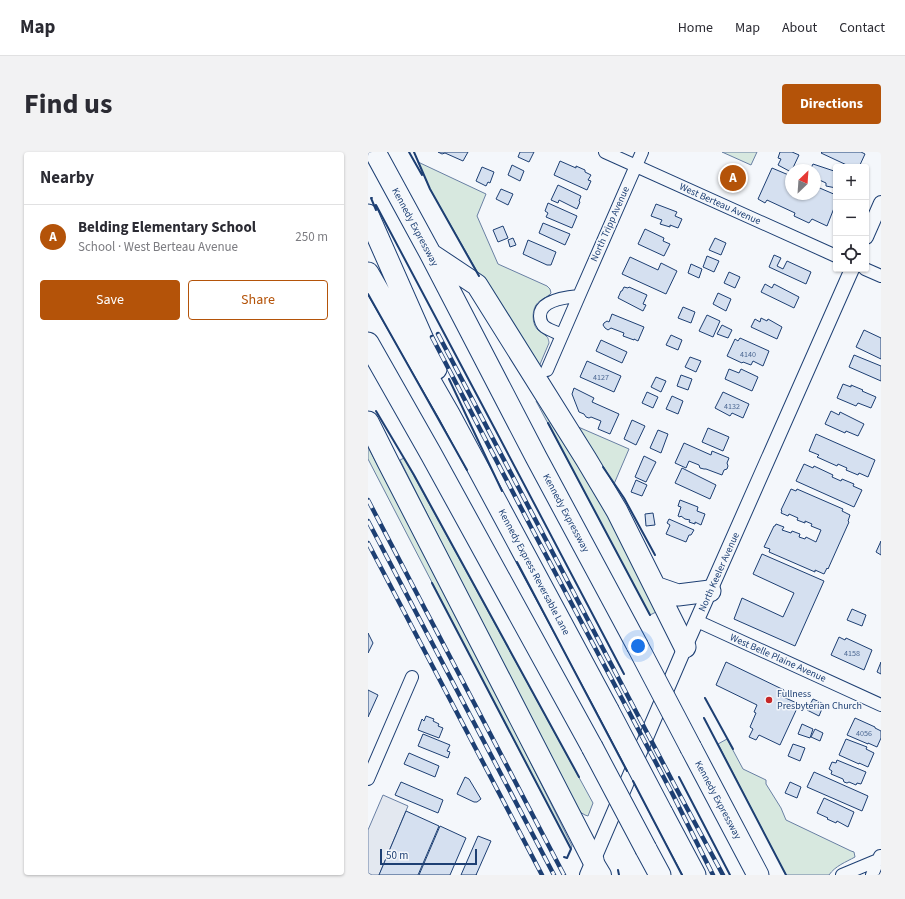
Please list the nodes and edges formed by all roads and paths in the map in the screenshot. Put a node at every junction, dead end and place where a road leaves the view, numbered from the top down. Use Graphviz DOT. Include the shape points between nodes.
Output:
graph roads {
  1 [pos="375,152"];
  2 [pos="605,152"];
  3 [pos="642,152"];
  4 [pos="636,166"];
  5 [pos="881,203"];
  6 [pos="368,215"];
  7 [pos="866,236"];
  8 [pos="430,253"];
  9 [pos="833,255"];
  10 [pos="869,271"];
  11 [pos="851,272"];
  12 [pos="368,273"];
  13 [pos="881,276"];
  14 [pos="578,296"];
  15 [pos="562,335"];
  16 [pos="368,343"];
  17 [pos="548,370"];
  18 [pos="449,414"];
  19 [pos="368,422"];
  20 [pos="655,588"];
  21 [pos="710,591"];
  22 [pos="697,621"];
  23 [pos="685,647"];
  24 [pos="412,677"];
  25 [pos="881,705"];
  26 [pos="368,779"];
  27 [pos="879,856"];
  28 [pos="594,870"];
  29 [pos="660,875"];
  30 [pos="695,875"];
  31 [pos="758,875"];
  32 [pos="842,875"];
  33 [pos="872,875"];
  1 -- 8 [label="highway, Kennedy Expressway"];
  2 -- 4 [label="street, West Berteau Avenue"];
  3 -- 4 [label="street, North Tripp Avenue"];
  4 -- 9 [label="street, West Berteau Avenue"];
  4 -- 14 [label="street, North Tripp Avenue"];
  5 -- 7 [label="street"];
  6 -- 18 [label="highway" via="436,368"];
  8 -- 20 [label="highway" via="477,285 617,511"];
  8 -- 31 [label="highway, Kennedy Expressway, bridge"];
  10 -- 13 [label="street"];
  11 -- 21 [label="street, North Keeler Avenue"];
  12 -- 18 [label="highway, Kennedy Express Reversable Lane"];
  14 -- 15 [label="street, North Tripp Avenue"];
  14 -- 15 [label="street" via="562,298 545,306 540,313 544,327"];
  15 -- 17 [label="street, North Tripp Avenue"];
  16 -- 29 [label="highway, bridge"];
  18 -- 30 [label="highway, Kennedy Express Reversable Lane, bridge"];
  19 -- 28 [label="highway"];
  20 -- 21 [label="highway" via="678,595"];
  20 -- 23 [label="highway"];
  21 -- 22 [label="street, North Keeler Avenue"];
  22 -- 23 [label="street, North Keeler Avenue"];
  22 -- 25 [label="street, West Belle Plaine Avenue"];
  23 -- 28 [label="street, North Keeler Avenue"];
  24 -- 26 [label="street"];
  27 -- 32 [label="street"];
  27 -- 33 [label="street"];
}
